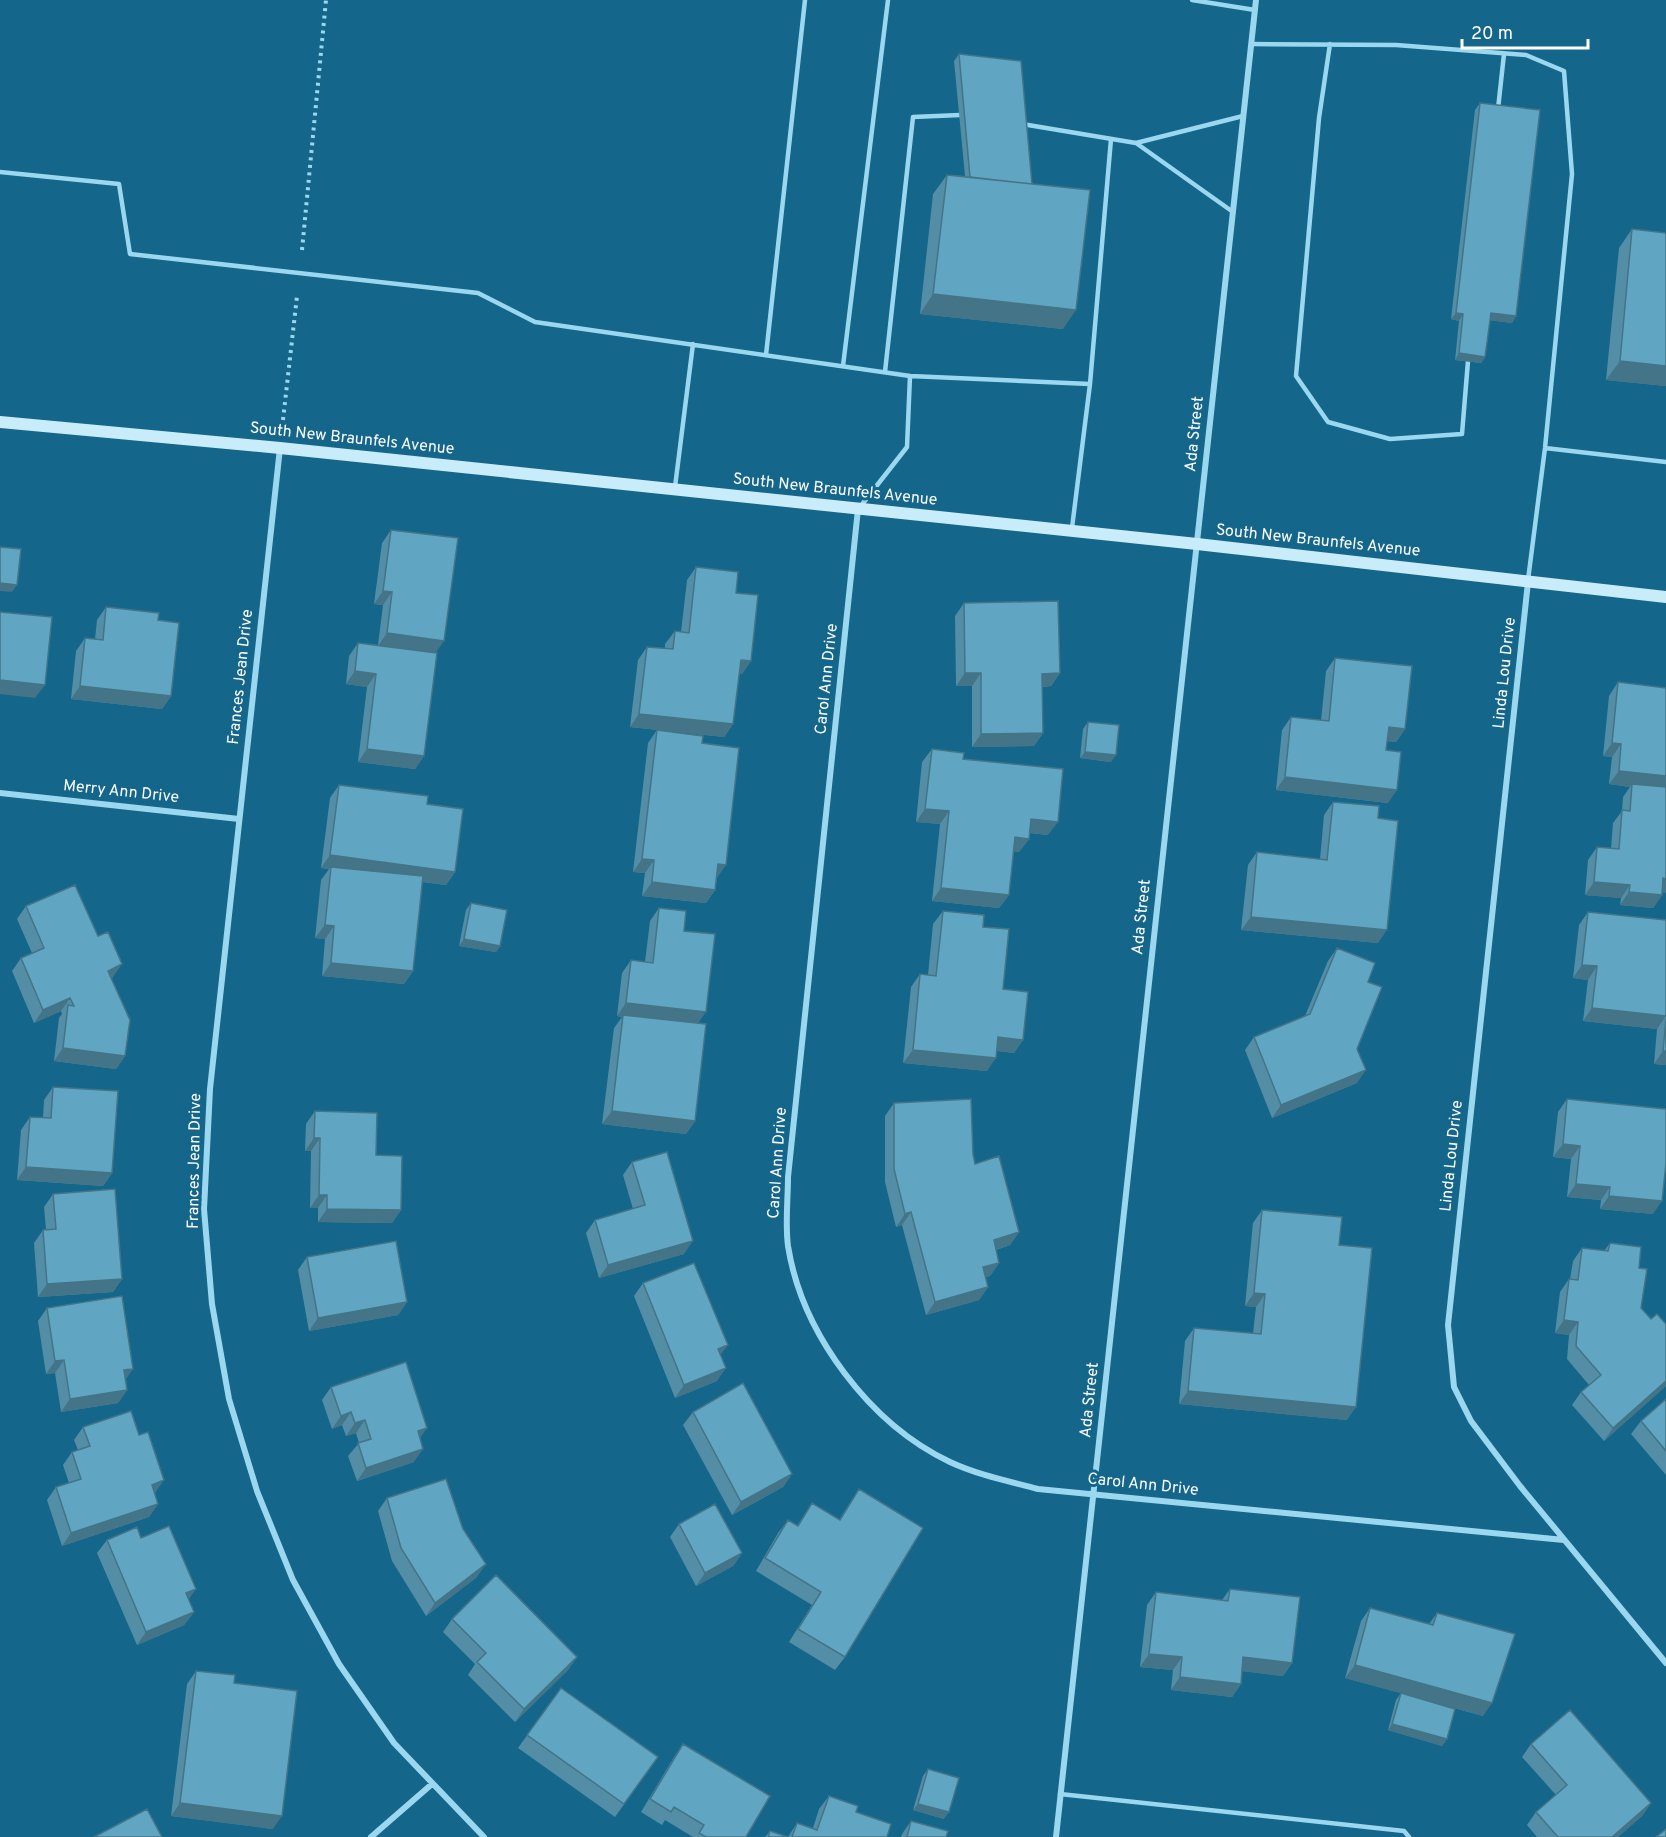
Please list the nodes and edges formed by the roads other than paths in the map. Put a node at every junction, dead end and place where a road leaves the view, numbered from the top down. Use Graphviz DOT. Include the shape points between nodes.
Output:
graph roads {
  1 [pos="805,0"];
  2 [pos="888,0"];
  3 [pos="1192,0"];
  4 [pos="1256,0"];
  5 [pos="1255,10"];
  6 [pos="1251,44"];
  7 [pos="1330,44"];
  8 [pos="1504,54"];
  9 [pos="1497,112"];
  10 [pos="960,116"];
  11 [pos="1243,116"];
  12 [pos="1022,124"];
  13 [pos="1111,139"];
  14 [pos="1136,142"];
  15 [pos="0,172"];
  16 [pos="1233,212"];
  17 [pos="693,344"];
  18 [pos="766,355"];
  19 [pos="1468,361"];
  20 [pos="843,366"];
  21 [pos="885,372"];
  22 [pos="910,376"];
  23 [pos="1090,384"];
  24 [pos="0,422"];
  25 [pos="280,448"];
  26 [pos="1545,448"];
  27 [pos="1666,462"];
  28 [pos="675,490"];
  29 [pos="858,509"];
  30 [pos="1071,531"];
  31 [pos="1197,544"];
  32 [pos="1528,582"];
  33 [pos="1666,597"];
  34 [pos="0,793"];
  35 [pos="239,819"];
  36 [pos="1093,1494"];
  37 [pos="1564,1540"];
  38 [pos="1666,1663"];
  39 [pos="432,1784"];
  40 [pos="1060,1794"];
  41 [pos="371,1837"];
  42 [pos="484,1837"];
  43 [pos="1056,1837"];
  44 [pos="1408,1837"];
  1 -- 18 [label="lane"];
  2 -- 20 [label="lane"];
  3 -- 5 [label="lane"];
  4 -- 5 [label="street, Ada Street"];
  5 -- 6 [label="street, Ada Street"];
  6 -- 7 [label="lane"];
  6 -- 11 [label="street, Ada Street"];
  7 -- 8 [label="lane"];
  7 -- 19 [label="lane" via="1319,118 1296,376 1328,422 1390,439 1461,434"];
  8 -- 9 [label="lane"];
  8 -- 26 [label="lane" via="1526,55 1564,71 1572,174"];
  10 -- 21 [label="lane" via="913,117"];
  11 -- 14 [label="lane"];
  11 -- 16 [label="street, Ada Street"];
  12 -- 13 [label="lane"];
  13 -- 14 [label="lane"];
  13 -- 23 [label="lane"];
  14 -- 16 [label="lane"];
  15 -- 17 [label="lane" via="119,184 130,254 478,293 535,322"];
  16 -- 31 [label="street, Ada Street"];
  17 -- 18 [label="lane"];
  17 -- 28 [label="lane"];
  18 -- 20 [label="lane"];
  20 -- 21 [label="lane"];
  21 -- 22 [label="lane"];
  22 -- 23 [label="lane"];
  22 -- 29 [label="lane" via="907,447"];
  23 -- 30 [label="lane"];
  24 -- 25 [label="main road, South New Braunfels Avenue"];
  25 -- 28 [label="main road, South New Braunfels Avenue"];
  25 -- 35 [label="street, Frances Jean Drive"];
  26 -- 27 [label="lane"];
  26 -- 32 [label="lane"];
  28 -- 29 [label="main road, South New Braunfels Avenue"];
  29 -- 30 [label="main road, South New Braunfels Avenue"];
  29 -- 36 [label="street, Carol Ann Drive" via="788,1177 788,1244 794,1274 833,1359 873,1407 922,1446 978,1473 1038,1489"];
  30 -- 31 [label="main road, South New Braunfels Avenue"];
  31 -- 32 [label="main road, South New Braunfels Avenue"];
  31 -- 36 [label="street, Ada Street"];
  32 -- 33 [label="main road, South New Braunfels Avenue"];
  32 -- 37 [label="street, Linda Lou Drive" via="1448,1325 1454,1387 1471,1421"];
  34 -- 35 [label="street, Merry Ann Drive"];
  35 -- 39 [label="street, Frances Jean Drive" via="210,1089 204,1209 212,1304 229,1399 257,1491 293,1580 339,1664 394,1743"];
  36 -- 37 [label="street, Carol Ann Drive"];
  36 -- 40 [label="street, Ada Street"];
  37 -- 38 [label="street, Linda Lou Drive"];
  39 -- 41 [label="street"];
  39 -- 42 [label="street, Frances Jean Drive"];
  40 -- 43 [label="street, Ada Street"];
  40 -- 44 [label="lane" via="1404,1831"];
}
